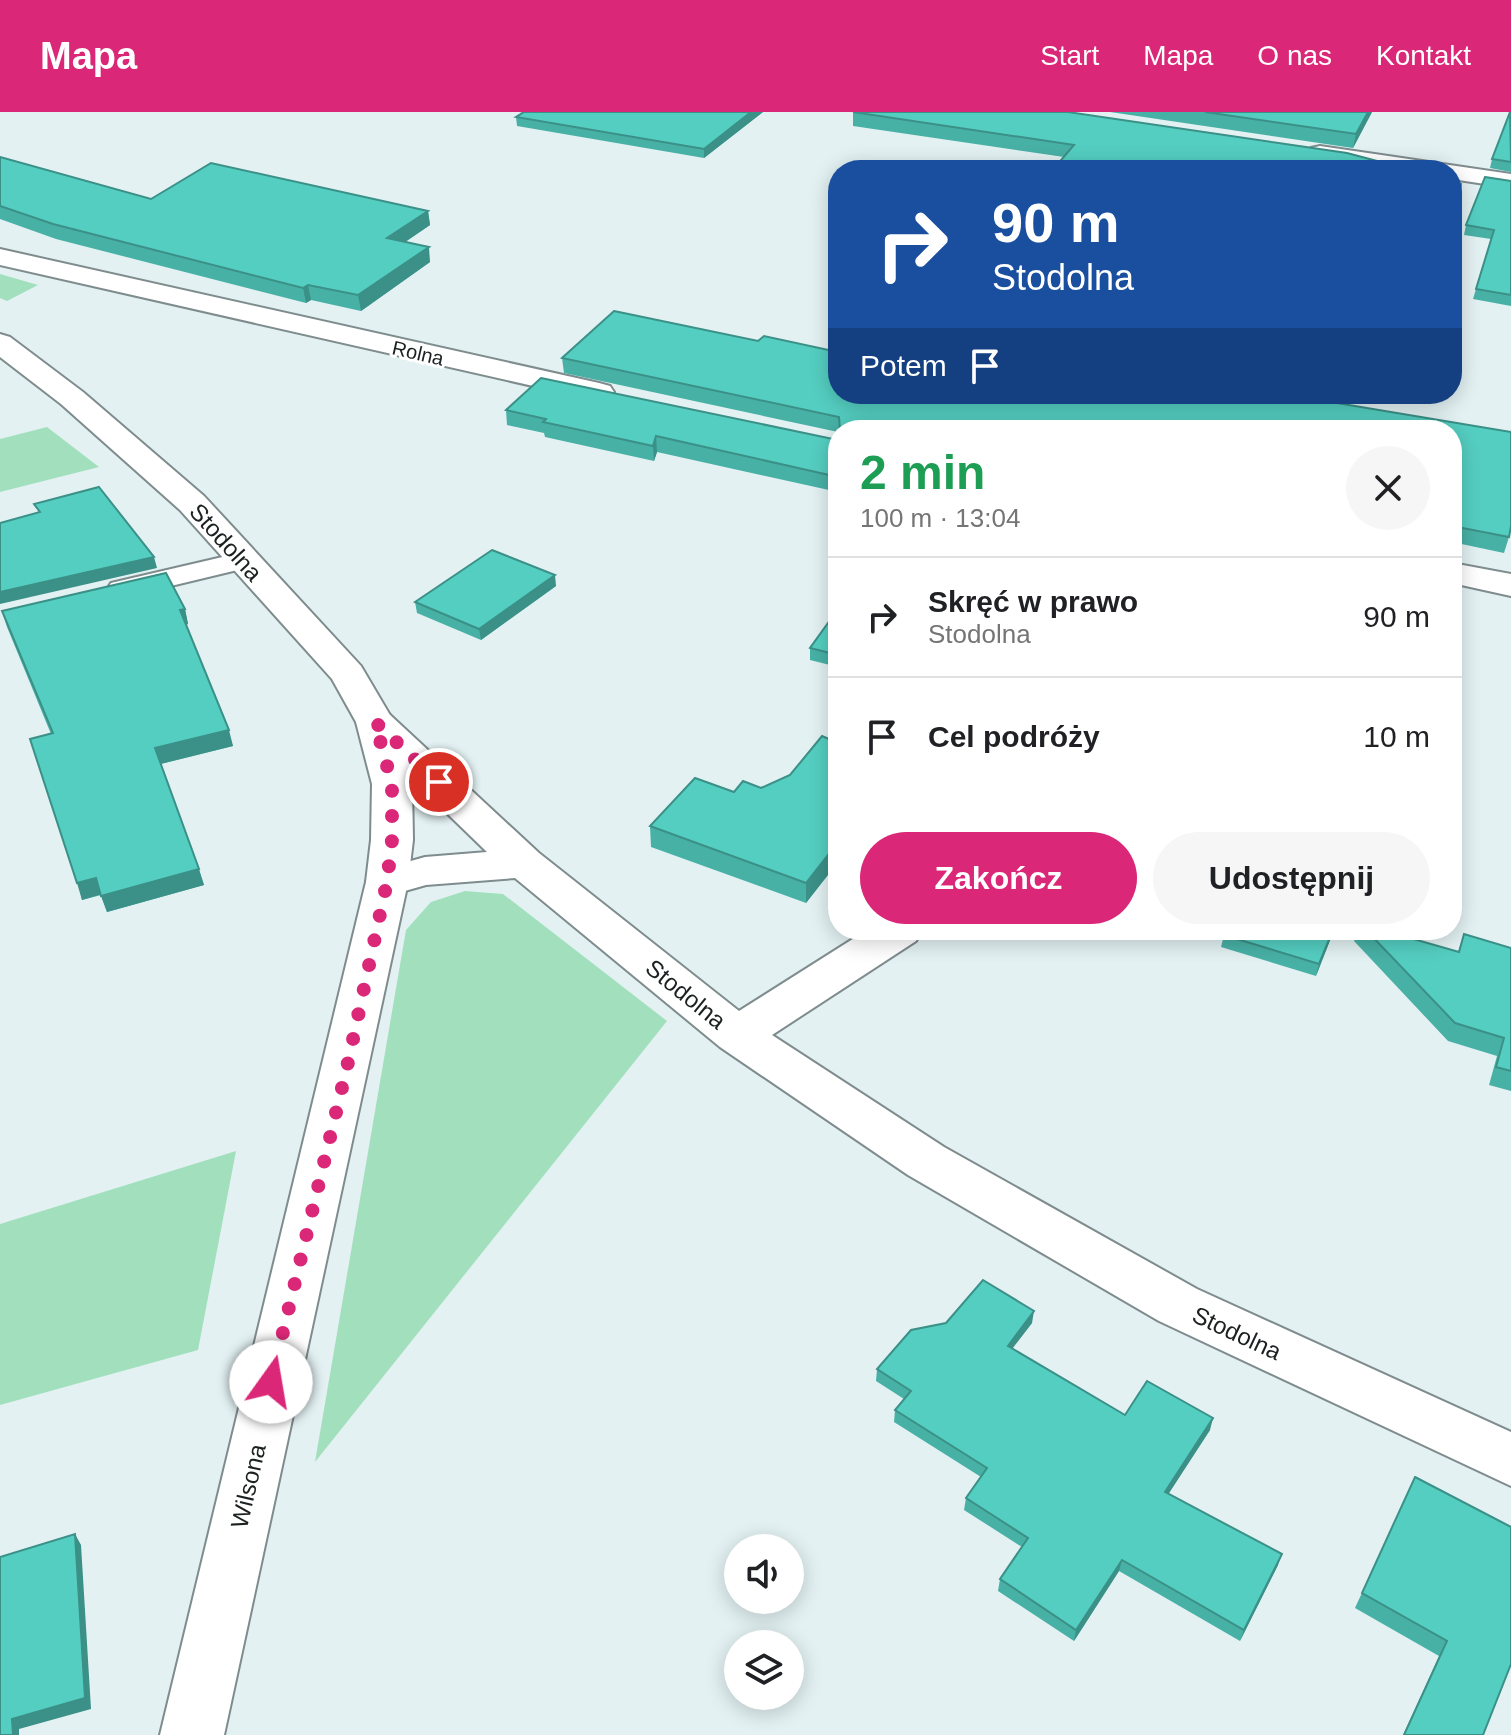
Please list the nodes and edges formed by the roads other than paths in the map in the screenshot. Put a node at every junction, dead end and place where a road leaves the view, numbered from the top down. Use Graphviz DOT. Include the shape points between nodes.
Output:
graph roads {
  1 [pos="1295,149"];
  2 [pos="1369,160"];
  3 [pos="1462,174"];
  4 [pos="1511,181"];
  5 [pos="0,257"];
  6 [pos="0,343"];
  7 [pos="622,397"];
  8 [pos="244,560"];
  9 [pos="1462,575"];
  10 [pos="1511,585"];
  11 [pos="91,595"];
  12 [pos="375,722"];
  13 [pos="524,863"];
  14 [pos="387,882"];
  15 [pos="884,940"];
  16 [pos="737,1035"];
  17 [pos="1511,1460"];
  18 [pos="192,1735"];
  1 -- 2 [label="street"];
  3 -- 4 [label="street"];
  5 -- 7 [label="street, Rolna"];
  6 -- 8 [label="street, Stodolna" via="192,503"];
  8 -- 11 [label="lane"];
  8 -- 12 [label="street, Stodolna" via="348,674"];
  9 -- 10 [label="street"];
  12 -- 13 [label="street, Stodolna"];
  12 -- 14 [label="street, Wilsona" via="392,784"];
  13 -- 14 [label="street" via="425,871"];
  13 -- 16 [label="street, Stodolna"];
  14 -- 18 [label="street, Wilsona"];
  15 -- 16 [label="street"];
  16 -- 17 [label="street, Stodolna" via="926,1161 1178,1305"];
}
